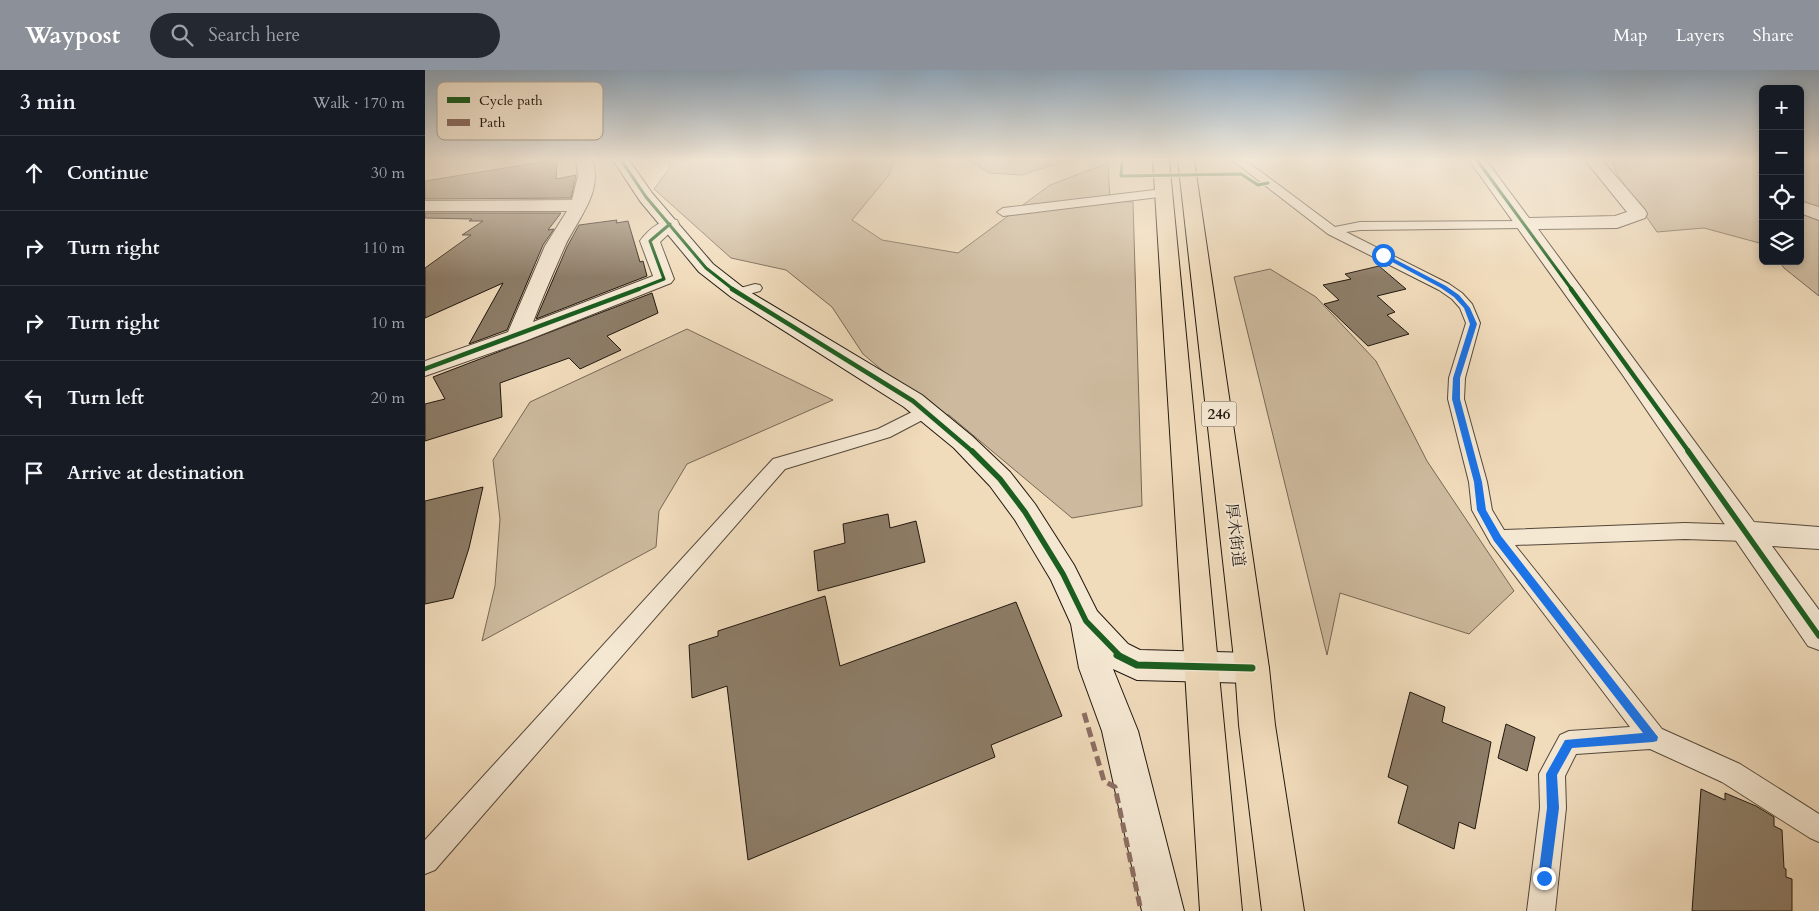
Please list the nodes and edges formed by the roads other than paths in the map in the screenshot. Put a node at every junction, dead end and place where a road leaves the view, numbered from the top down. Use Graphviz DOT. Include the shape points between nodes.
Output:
graph roads {
  1 [pos="580,199"];
  2 [pos="648,199"];
  3 [pos="1102,199"];
  4 [pos="1164,199"];
  5 [pos="1191,199"];
  6 [pos="1291,199"];
  7 [pos="1505,199"];
  8 [pos="1626,199"];
  9 [pos="578,205"];
  10 [pos="425,206"];
  11 [pos="1804,208"];
  12 [pos="1003,212"];
  13 [pos="1819,214"];
  14 [pos="670,224"];
  15 [pos="1523,224"];
  16 [pos="1333,231"];
  17 [pos="517,336"];
  18 [pos="427,366"];
  19 [pos="926,411"];
  20 [pos="1746,533"];
  21 [pos="1497,538"];
  22 [pos="1819,538"];
  23 [pos="1086,621"];
  24 [pos="1819,636"];
  25 [pos="1201,667"];
  26 [pos="1252,668"];
  27 [pos="1653,737"];
  28 [pos="1819,829"];
  29 [pos="425,860"];
  30 [pos="1163,911"];
  31 [pos="1221,911"];
  32 [pos="1283,911"];
  33 [pos="1541,911"];
  1 -- 9 [label="street"];
  2 -- 14 [label="street"];
  3 -- 12 [label="lane"];
  4 -- 25 [label="highway, 246"];
  5 -- 26 [label="highway, 厚木街道 / 246"];
  6 -- 16 [label="lane"];
  7 -- 15 [label="street"];
  8 -- 15 [label="street" via="1638,214 1617,222"];
  9 -- 10 [label="street"];
  9 -- 17 [label="street" via="562,233"];
  11 -- 13 [label="street"];
  14 -- 17 [label="street" via="650,241 664,279"];
  14 -- 19 [label="street" via="707,268 747,291"];
  15 -- 16 [label="lane" via="1360,226"];
  15 -- 20 [label="street"];
  16 -- 21 [label="lane" via="1444,287 1467,308 1473,324 1457,378 1456,399 1482,510"];
  17 -- 18 [label="street"];
  19 -- 23 [label="street" via="1000,479 1025,512 1063,574"];
  19 -- 29 [label="lane" via="884,433 779,464"];
  20 -- 21 [label="lane" via="1685,531"];
  20 -- 22 [label="street"];
  20 -- 24 [label="street"];
  21 -- 27 [label="lane"];
  23 -- 25 [label="street" via="1116,654 1137,665"];
  23 -- 30 [label="street" via="1095,668 1120,731"];
  25 -- 26 [label="street"];
  25 -- 31 [label="highway, 246"];
  26 -- 32 [label="highway, 厚木街道 / 246"];
  27 -- 28 [label="lane" via="1731,773"];
  27 -- 33 [label="lane" via="1569,743 1551,774 1553,808"];
}
